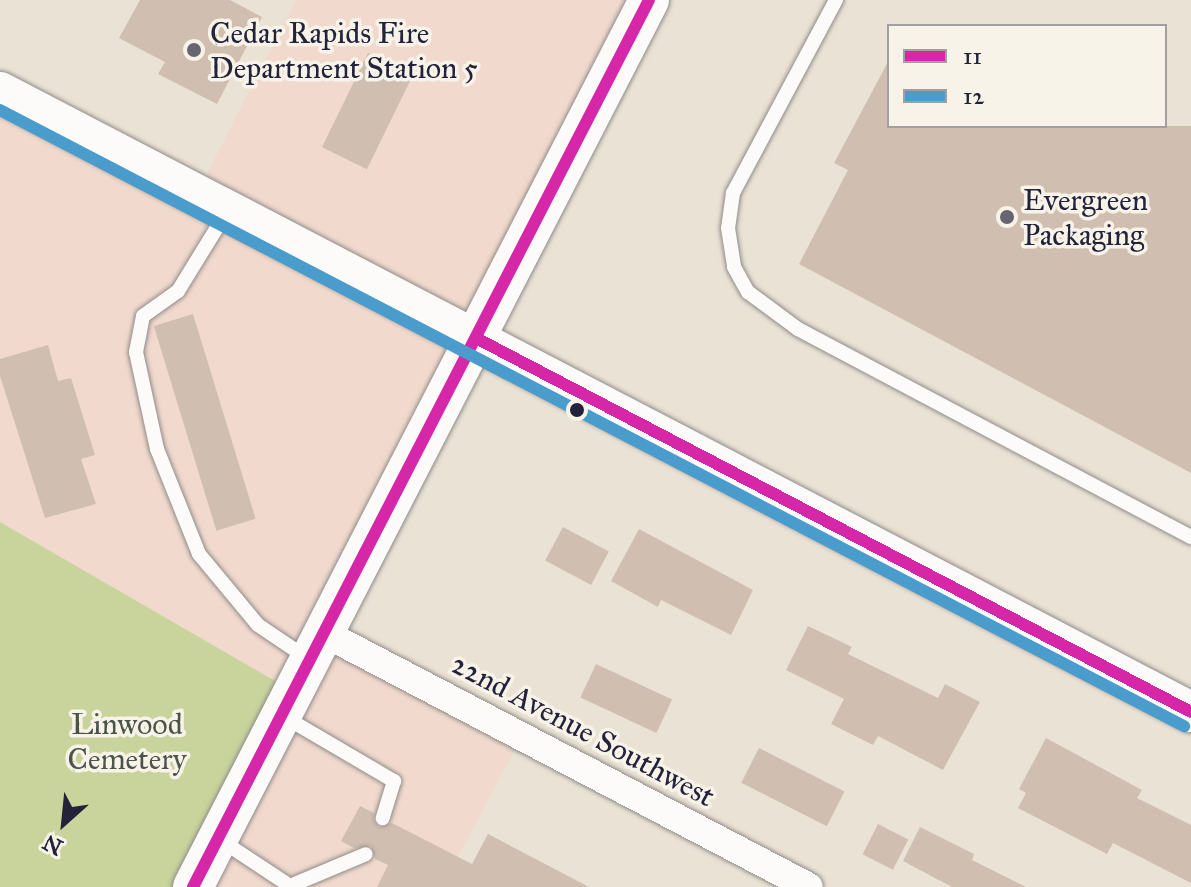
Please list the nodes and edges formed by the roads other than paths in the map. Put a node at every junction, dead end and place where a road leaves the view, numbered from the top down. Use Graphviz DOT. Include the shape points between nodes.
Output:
graph roads {
  1 [pos="649,0"];
  2 [pos="836,0"];
  3 [pos="0,92"];
  4 [pos="228,210"];
  5 [pos="476,338"];
  6 [pos="1191,537"];
  7 [pos="317,646"];
  8 [pos="1191,712"];
  9 [pos="282,716"];
  10 [pos="383,818"];
  11 [pos="218,839"];
  12 [pos="366,854"];
  13 [pos="193,887"];
  14 [pos="809,887"];
  1 -- 5 [label="main road"];
  2 -- 6 [label="lane" via="733,193 728,228 734,267 748,292 798,329"];
  3 -- 4 [label="main road"];
  4 -- 5 [label="main road"];
  4 -- 7 [label="lane" via="178,291 143,316 136,352 157,449 199,554 258,625"];
  5 -- 7 [label="main road"];
  5 -- 8 [label="main road"];
  7 -- 9 [label="main road"];
  7 -- 14 [label="street, 22nd Avenue Southwest"];
  9 -- 10 [label="lane" via="394,781"];
  9 -- 11 [label="main road"];
  11 -- 12 [label="lane" via="290,886"];
  11 -- 13 [label="main road"];
}
